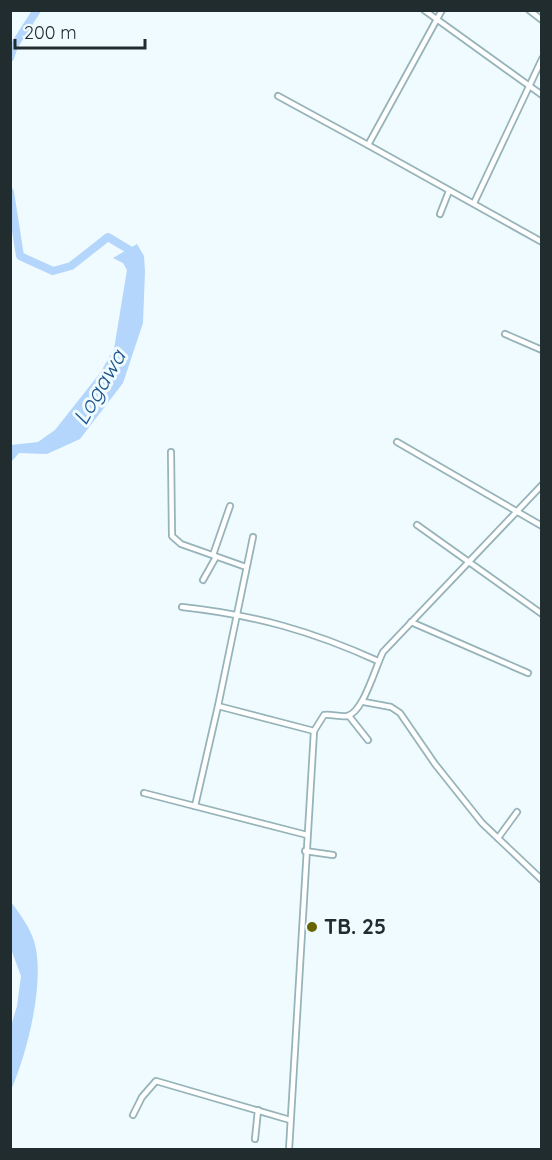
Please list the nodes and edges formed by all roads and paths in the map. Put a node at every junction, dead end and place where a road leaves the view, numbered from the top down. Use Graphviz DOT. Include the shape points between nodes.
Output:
graph roads {
  1 [pos="424,10"];
  2 [pos="442,10"];
  3 [pos="529,10"];
  4 [pos="437,20"];
  5 [pos="542,20"];
  6 [pos="542,59"];
  7 [pos="528,86"];
  8 [pos="542,95"];
  9 [pos="278,96"];
  10 [pos="368,145"];
  11 [pos="449,191"];
  12 [pos="474,204"];
  13 [pos="440,214"];
  14 [pos="542,242"];
  15 [pos="505,334"];
  16 [pos="542,350"];
  17 [pos="398,442"];
  18 [pos="171,452"];
  19 [pos="542,485"];
  20 [pos="230,506"];
  21 [pos="517,512"];
  22 [pos="417,525"];
  23 [pos="542,526"];
  24 [pos="253,537"];
  25 [pos="214,556"];
  26 [pos="470,563"];
  27 [pos="246,567"];
  28 [pos="203,580"];
  29 [pos="182,608"];
  30 [pos="237,613"];
  31 [pos="542,614"];
  32 [pos="411,622"];
  33 [pos="378,661"];
  34 [pos="528,673"];
  35 [pos="364,702"];
  36 [pos="217,709"];
  37 [pos="209,710"];
  38 [pos="349,716"];
  39 [pos="314,731"];
  40 [pos="368,740"];
  41 [pos="144,793"];
  42 [pos="195,806"];
  43 [pos="517,812"];
  44 [pos="307,835"];
  45 [pos="498,838"];
  46 [pos="305,851"];
  47 [pos="333,855"];
  48 [pos="542,880"];
  49 [pos="258,1110"];
  50 [pos="133,1115"];
  51 [pos="290,1120"];
  52 [pos="255,1139"];
  53 [pos="289,1149"];
  1 -- 4 [label="street"];
  2 -- 4 [label="street"];
  3 -- 5 [label="street"];
  4 -- 7 [label="street"];
  4 -- 10 [label="street"];
  6 -- 7 [label="street"];
  7 -- 8 [label="street"];
  7 -- 12 [label="street"];
  9 -- 10 [label="street"];
  10 -- 11 [label="street"];
  11 -- 12 [label="street"];
  11 -- 13 [label="street"];
  12 -- 14 [label="street"];
  15 -- 16 [label="street"];
  17 -- 21 [label="street"];
  18 -- 25 [label="street" via="172,536 181,544"];
  19 -- 21 [label="street"];
  20 -- 25 [label="street"];
  21 -- 23 [label="street"];
  21 -- 26 [label="street"];
  22 -- 26 [label="street"];
  24 -- 27 [label="street"];
  25 -- 27 [label="street"];
  25 -- 28 [label="street"];
  26 -- 31 [label="street"];
  26 -- 32 [label="street"];
  27 -- 30 [label="street"];
  29 -- 30 [label="street"];
  30 -- 33 [label="street" via="329,639"];
  30 -- 36 [label="street"];
  32 -- 33 [label="street"];
  32 -- 34 [label="street"];
  33 -- 35 [label="street"];
  35 -- 38 [label="street"];
  35 -- 45 [label="street" via="391,707 400,713 435,764"];
  36 -- 37 [label="street"];
  36 -- 39 [label="street"];
  36 -- 42 [label="street"];
  38 -- 39 [label="street" via="324,715"];
  38 -- 40 [label="street"];
  39 -- 44 [label="street"];
  41 -- 42 [label="street"];
  42 -- 44 [label="street"];
  43 -- 45 [label="street"];
  44 -- 46 [label="street"];
  45 -- 48 [label="street"];
  46 -- 47 [label="street"];
  46 -- 51 [label="street"];
  49 -- 50 [label="street" via="156,1081"];
  49 -- 51 [label="street"];
  49 -- 52 [label="street"];
  51 -- 53 [label="street"];
}
